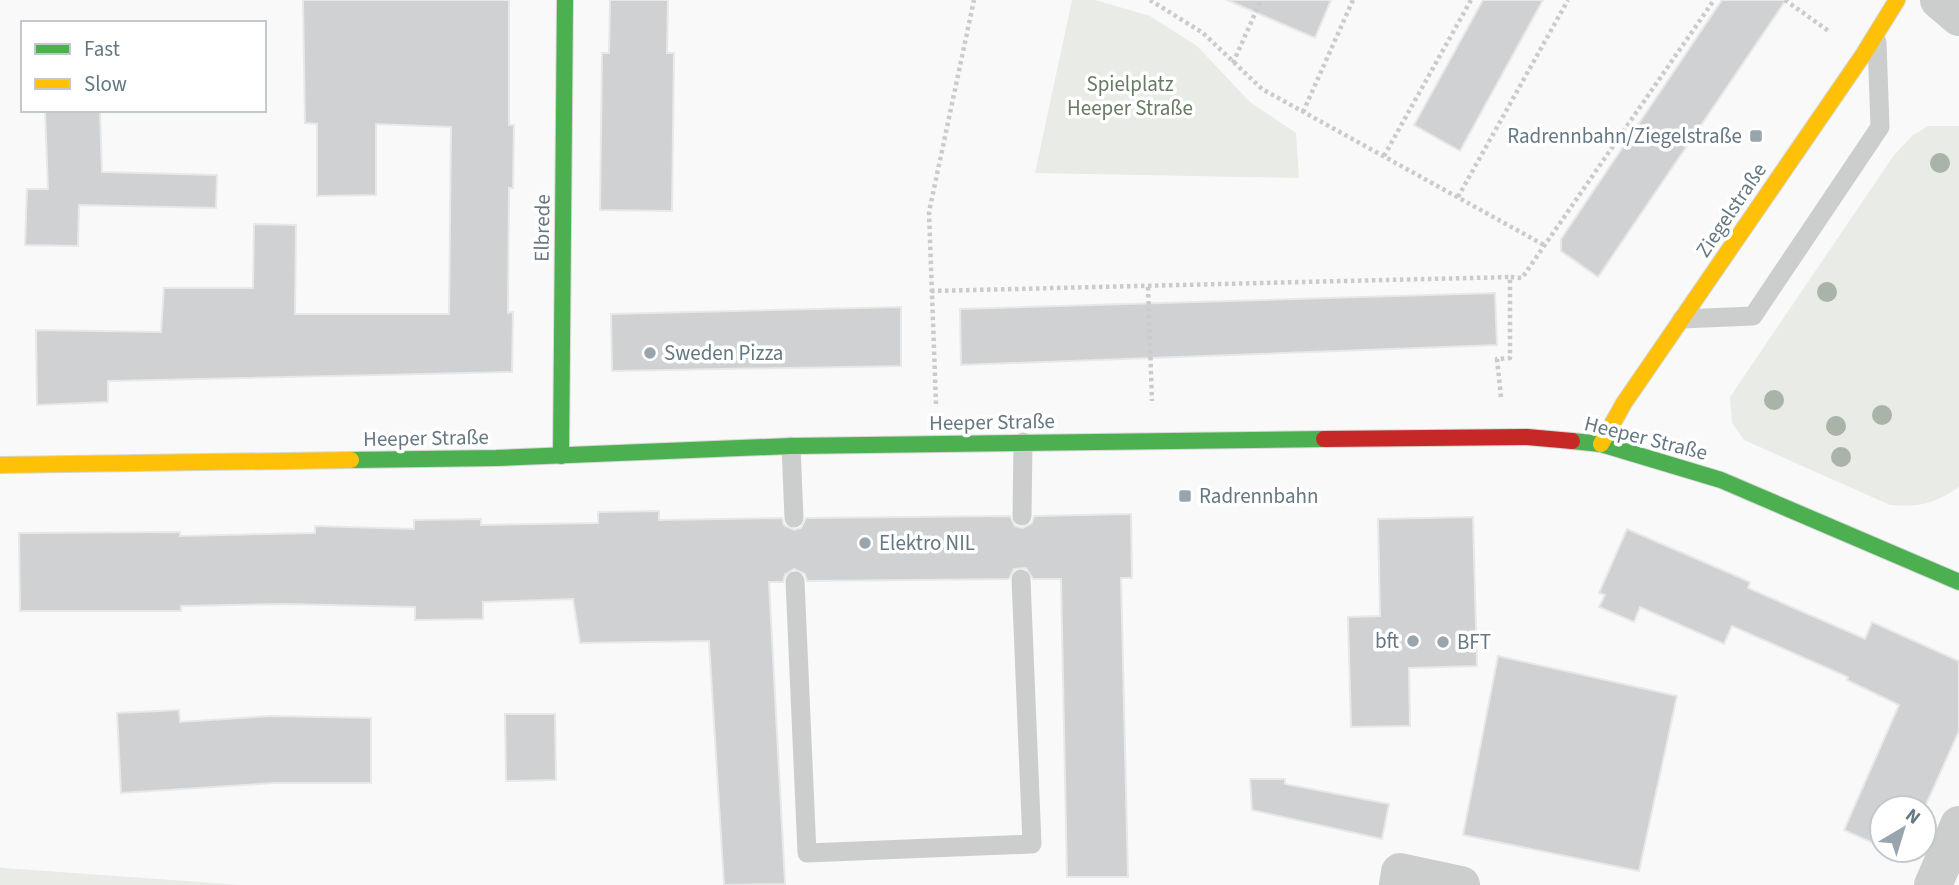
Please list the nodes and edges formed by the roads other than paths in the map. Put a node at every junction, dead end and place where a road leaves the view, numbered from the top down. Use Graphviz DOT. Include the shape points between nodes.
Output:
graph roads {
  1 [pos="565,0"];
  2 [pos="1897,0"];
  3 [pos="1939,0"];
  4 [pos="1959,17"];
  5 [pos="1877,33"];
  6 [pos="1682,319"];
  7 [pos="1023,442"];
  8 [pos="1601,444"];
  9 [pos="791,446"];
  10 [pos="561,456"];
  11 [pos="0,465"];
  12 [pos="1022,516"];
  13 [pos="794,518"];
  14 [pos="1021,579"];
  15 [pos="796,581"];
  16 [pos="1959,582"];
  17 [pos="1959,825"];
  18 [pos="1398,885"];
  19 [pos="1461,885"];
  20 [pos="1933,885"];
  1 -- 10 [label="main road, Elbrede"];
  2 -- 5 [label="main road, Ziegelstraße"];
  3 -- 4 [label="street"];
  5 -- 6 [label="main road, Ziegelstraße"];
  5 -- 6 [label="lane" via="1880,127 1753,316"];
  6 -- 8 [label="main road, Ziegelstraße"];
  7 -- 8 [label="main road, Heeper Straße" via="1504,437"];
  7 -- 9 [label="main road, Heeper Straße"];
  7 -- 12 [label="lane"];
  8 -- 16 [label="main road, Heeper Straße" via="1721,480"];
  9 -- 10 [label="main road, Heeper Straße"];
  9 -- 13 [label="lane"];
  10 -- 11 [label="main road, Heeper Straße"];
  14 -- 15 [label="lane" via="1032,844 807,853"];
  17 -- 20 [label="street"];
  18 -- 19 [label="street" via="1400,872"];
}
